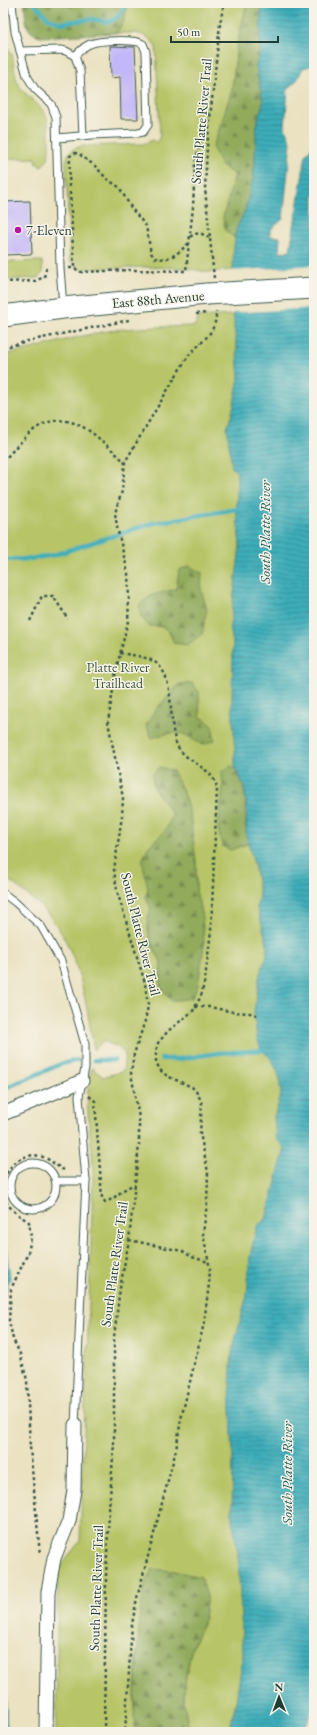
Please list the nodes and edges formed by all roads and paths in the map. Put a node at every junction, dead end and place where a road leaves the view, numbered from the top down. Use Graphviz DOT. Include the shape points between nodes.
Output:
graph roads {
  1 [pos="12,3"];
  2 [pos="224,3"];
  3 [pos="20,51"];
  4 [pos="75,56"];
  5 [pos="211,105"];
  6 [pos="83,136"];
  7 [pos="57,138"];
  8 [pos="190,238"];
  9 [pos="210,240"];
  10 [pos="189,243"];
  11 [pos="49,269"];
  12 [pos="3,282"];
  13 [pos="314,288"];
  14 [pos="211,299"];
  15 [pos="63,308"];
  16 [pos="193,314"];
  17 [pos="3,316"];
  18 [pos="137,319"];
  19 [pos="3,348"];
  20 [pos="3,462"];
  21 [pos="125,462"];
  22 [pos="68,619"];
  23 [pos="30,621"];
  24 [pos="120,653"];
  25 [pos="3,893"];
  26 [pos="195,1007"];
  27 [pos="260,1016"];
  28 [pos="83,1074"];
  29 [pos="86,1096"];
  30 [pos="3,1114"];
  31 [pos="70,1170"];
  32 [pos="56,1181"];
  33 [pos="86,1181"];
  34 [pos="135,1184"];
  35 [pos="3,1185"];
  36 [pos="3,1196"];
  37 [pos="129,1240"];
  38 [pos="208,1262"];
  39 [pos="75,1425"];
  40 [pos="41,1561"];
  41 [pos="46,1732"];
  42 [pos="104,1732"];
  43 [pos="125,1732"];
  1 -- 3 [label="lane"];
  2 -- 5 [label="path, South Platte River Trail"];
  3 -- 4 [label="lane" via="61,50"];
  3 -- 7 [label="lane" via="31,83 54,110"];
  4 -- 6 [label="lane" via="80,71"];
  4 -- 6 [label="lane" via="86,46 94,43 139,42 146,52 149,121 146,129 138,133"];
  5 -- 8 [label="path" via="195,163"];
  5 -- 9 [label="path, South Platte River Trail" via="205,189"];
  6 -- 7 [label="lane"];
  7 -- 15 [label="lane"];
  8 -- 9 [label="path" via="202,233"];
  8 -- 10 [label="path"];
  9 -- 14 [label="path, South Platte River Trail"];
  10 -- 10 [label="path" via="186,271 81,272 74,268 69,188 70,156 79,154 119,187 146,226 151,253 155,258 170,258"];
  11 -- 12 [label="path" via="46,269 44,277 39,280"];
  13 -- 14 [label="main road, East 88th Avenue, bridge"];
  14 -- 15 [label="main road, East 88th Avenue"];
  14 -- 16 [label="path"];
  14 -- 21 [label="path, South Platte River Trail" via="216,321 212,331 180,368"];
  15 -- 17 [label="main road, East 88th Avenue"];
  18 -- 19 [label="path"];
  20 -- 21 [label="path" via="30,433 44,424 68,420 102,441"];
  21 -- 24 [label="path, South Platte River Trail" via="122,490 115,513 128,573 129,599 128,621"];
  22 -- 23 [label="path" via="53,596 42,596"];
  24 -- 26 [label="path" via="154,661 162,670 168,682 176,744 184,754 216,780 211,930 202,996"];
  24 -- 34 [label="path, South Platte River Trail" via="108,722 122,798 114,870 145,983 148,1006 131,1073 140,1129"];
  25 -- 28 [label="lane" via="41,926 61,961 85,1044"];
  26 -- 27 [label="path" via="210,1007"];
  26 -- 38 [label="path" via="158,1043 156,1062 167,1076 192,1087 202,1104 200,1133 208,1172 207,1204 202,1234"];
  28 -- 30 [label="street"];
  28 -- 33 [label="lane" via="79,1096"];
  29 -- 34 [label="path" via="91,1096 95,1101 102,1198 105,1202 110,1200 128,1186"];
  31 -- 35 [label="path" via="60,1168 52,1160 42,1156 28,1156 10,1166"];
  32 -- 32 [label="lane" via="48,1168 41,1165 26,1165 14,1174 11,1190 13,1197 24,1207 40,1208 52,1200"];
  32 -- 33 [label="lane"];
  33 -- 39 [label="lane"];
  34 -- 37 [label="path, South Platte River Trail"];
  36 -- 40 [label="path" via="13,1212 29,1222 31,1238 28,1253 11,1289 9,1321 12,1338 20,1354 27,1380 30,1447"];
  37 -- 38 [label="path" via="182,1251"];
  37 -- 42 [label="path, South Platte River Trail" via="114,1338 114,1444 106,1576"];
  38 -- 43 [label="path" via="210,1277 204,1323 176,1450 132,1624"];
  39 -- 41 [label="street" via="74,1490 69,1521 54,1558 48,1592"];
}
